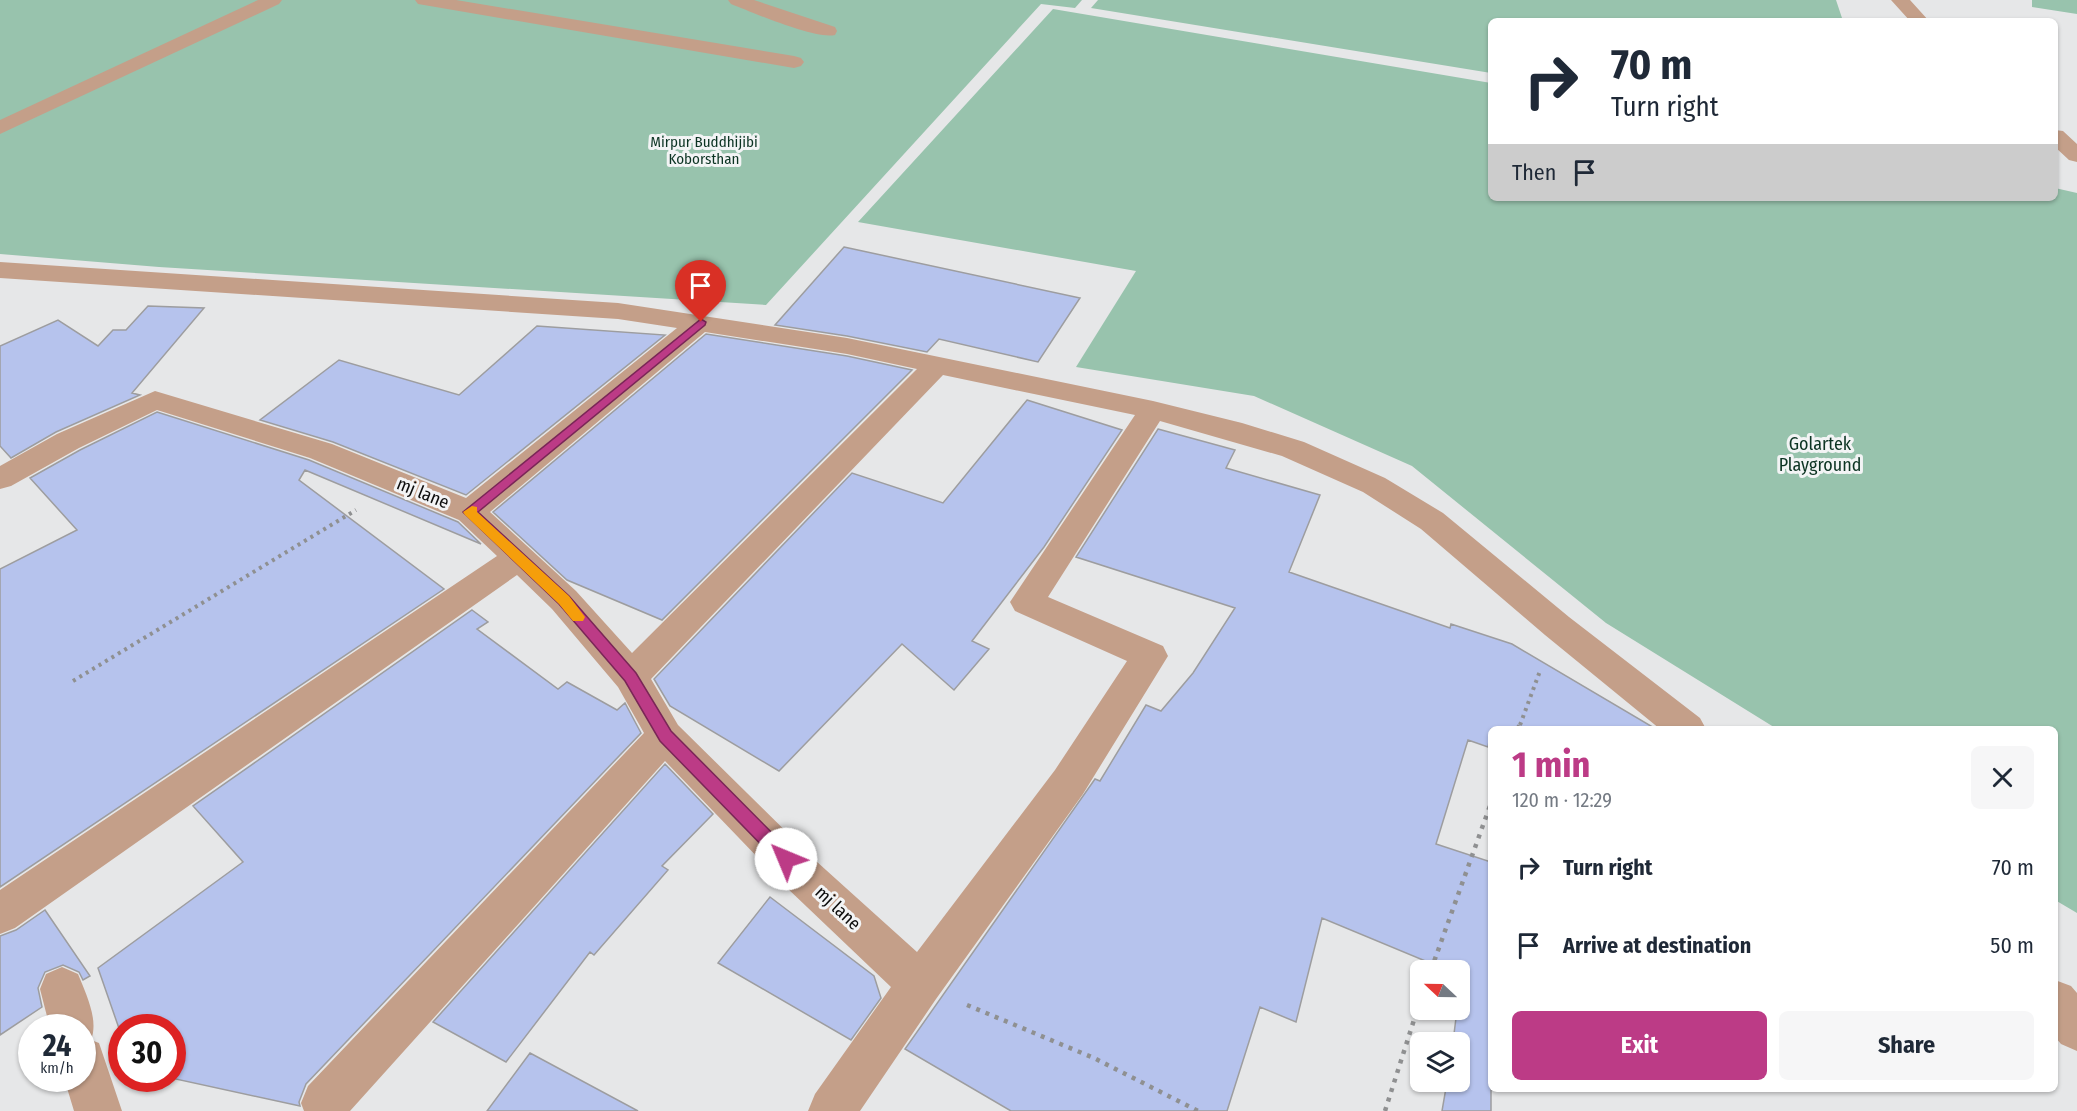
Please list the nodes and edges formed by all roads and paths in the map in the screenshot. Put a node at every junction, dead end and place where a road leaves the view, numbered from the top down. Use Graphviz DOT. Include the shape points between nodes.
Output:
graph roads {
  1 [pos="273,0"];
  2 [pos="424,0"];
  3 [pos="737,0"];
  4 [pos="1900,0"];
  5 [pos="1917,18"];
  6 [pos="828,31"];
  7 [pos="794,63"];
  8 [pos="0,128"];
  9 [pos="2058,139"];
  10 [pos="2077,155"];
  11 [pos="0,270"];
  12 [pos="701,322"];
  13 [pos="937,365"];
  14 [pos="1153,410"];
  15 [pos="0,479"];
  16 [pos="400,483"];
  17 [pos="470,512"];
  18 [pos="518,558"];
  19 [pos="1557,626"];
  20 [pos="631,677"];
  21 [pos="73,681"];
  22 [pos="1519,726"];
  23 [pos="1683,726"];
  24 [pos="665,736"];
  25 [pos="1488,811"];
  26 [pos="0,914"];
  27 [pos="1435,960"];
  28 [pos="920,984"];
  29 [pos="2058,1006"];
  30 [pos="1414,1020"];
  31 [pos="2077,1028"];
  32 [pos="92,1092"];
  33 [pos="325,1103"];
  34 [pos="98,1111"];
  35 [pos="832,1111"];
  36 [pos="1198,1111"];
  37 [pos="1385,1111"];
  1 -- 8 [label="street"];
  2 -- 7 [label="street"];
  3 -- 6 [label="street"];
  4 -- 5 [label="street"];
  9 -- 10 [label="street"];
  11 -- 12 [label="street" via="618,311"];
  12 -- 13 [label="street"];
  12 -- 17 [label="street"];
  13 -- 14 [label="street"];
  13 -- 20 [label="street"];
  14 -- 19 [label="street" via="1293,449 1374,485 1432,521"];
  14 -- 28 [label="street" via="1027,602 1150,656 1069,782"];
  15 -- 16 [label="street, mj lane" via="155,400 321,451"];
  16 -- 17 [label="street, mj lane"];
  16 -- 21 [label="path"];
  17 -- 18 [label="street, mj lane"];
  18 -- 20 [label="street, mj lane" via="564,600"];
  18 -- 26 [label="street"];
  19 -- 22 [label="path"];
  19 -- 23 [label="street"];
  20 -- 24 [label="street, mj lane"];
  24 -- 28 [label="street, mj lane" via="801,874"];
  24 -- 33 [label="street"];
  25 -- 27 [label="path"];
  28 -- 35 [label="street"];
  28 -- 36 [label="path" via="1094,1058"];
  29 -- 31 [label="street"];
  30 -- 37 [label="path"];
  32 -- 34 [label="street"];
}
